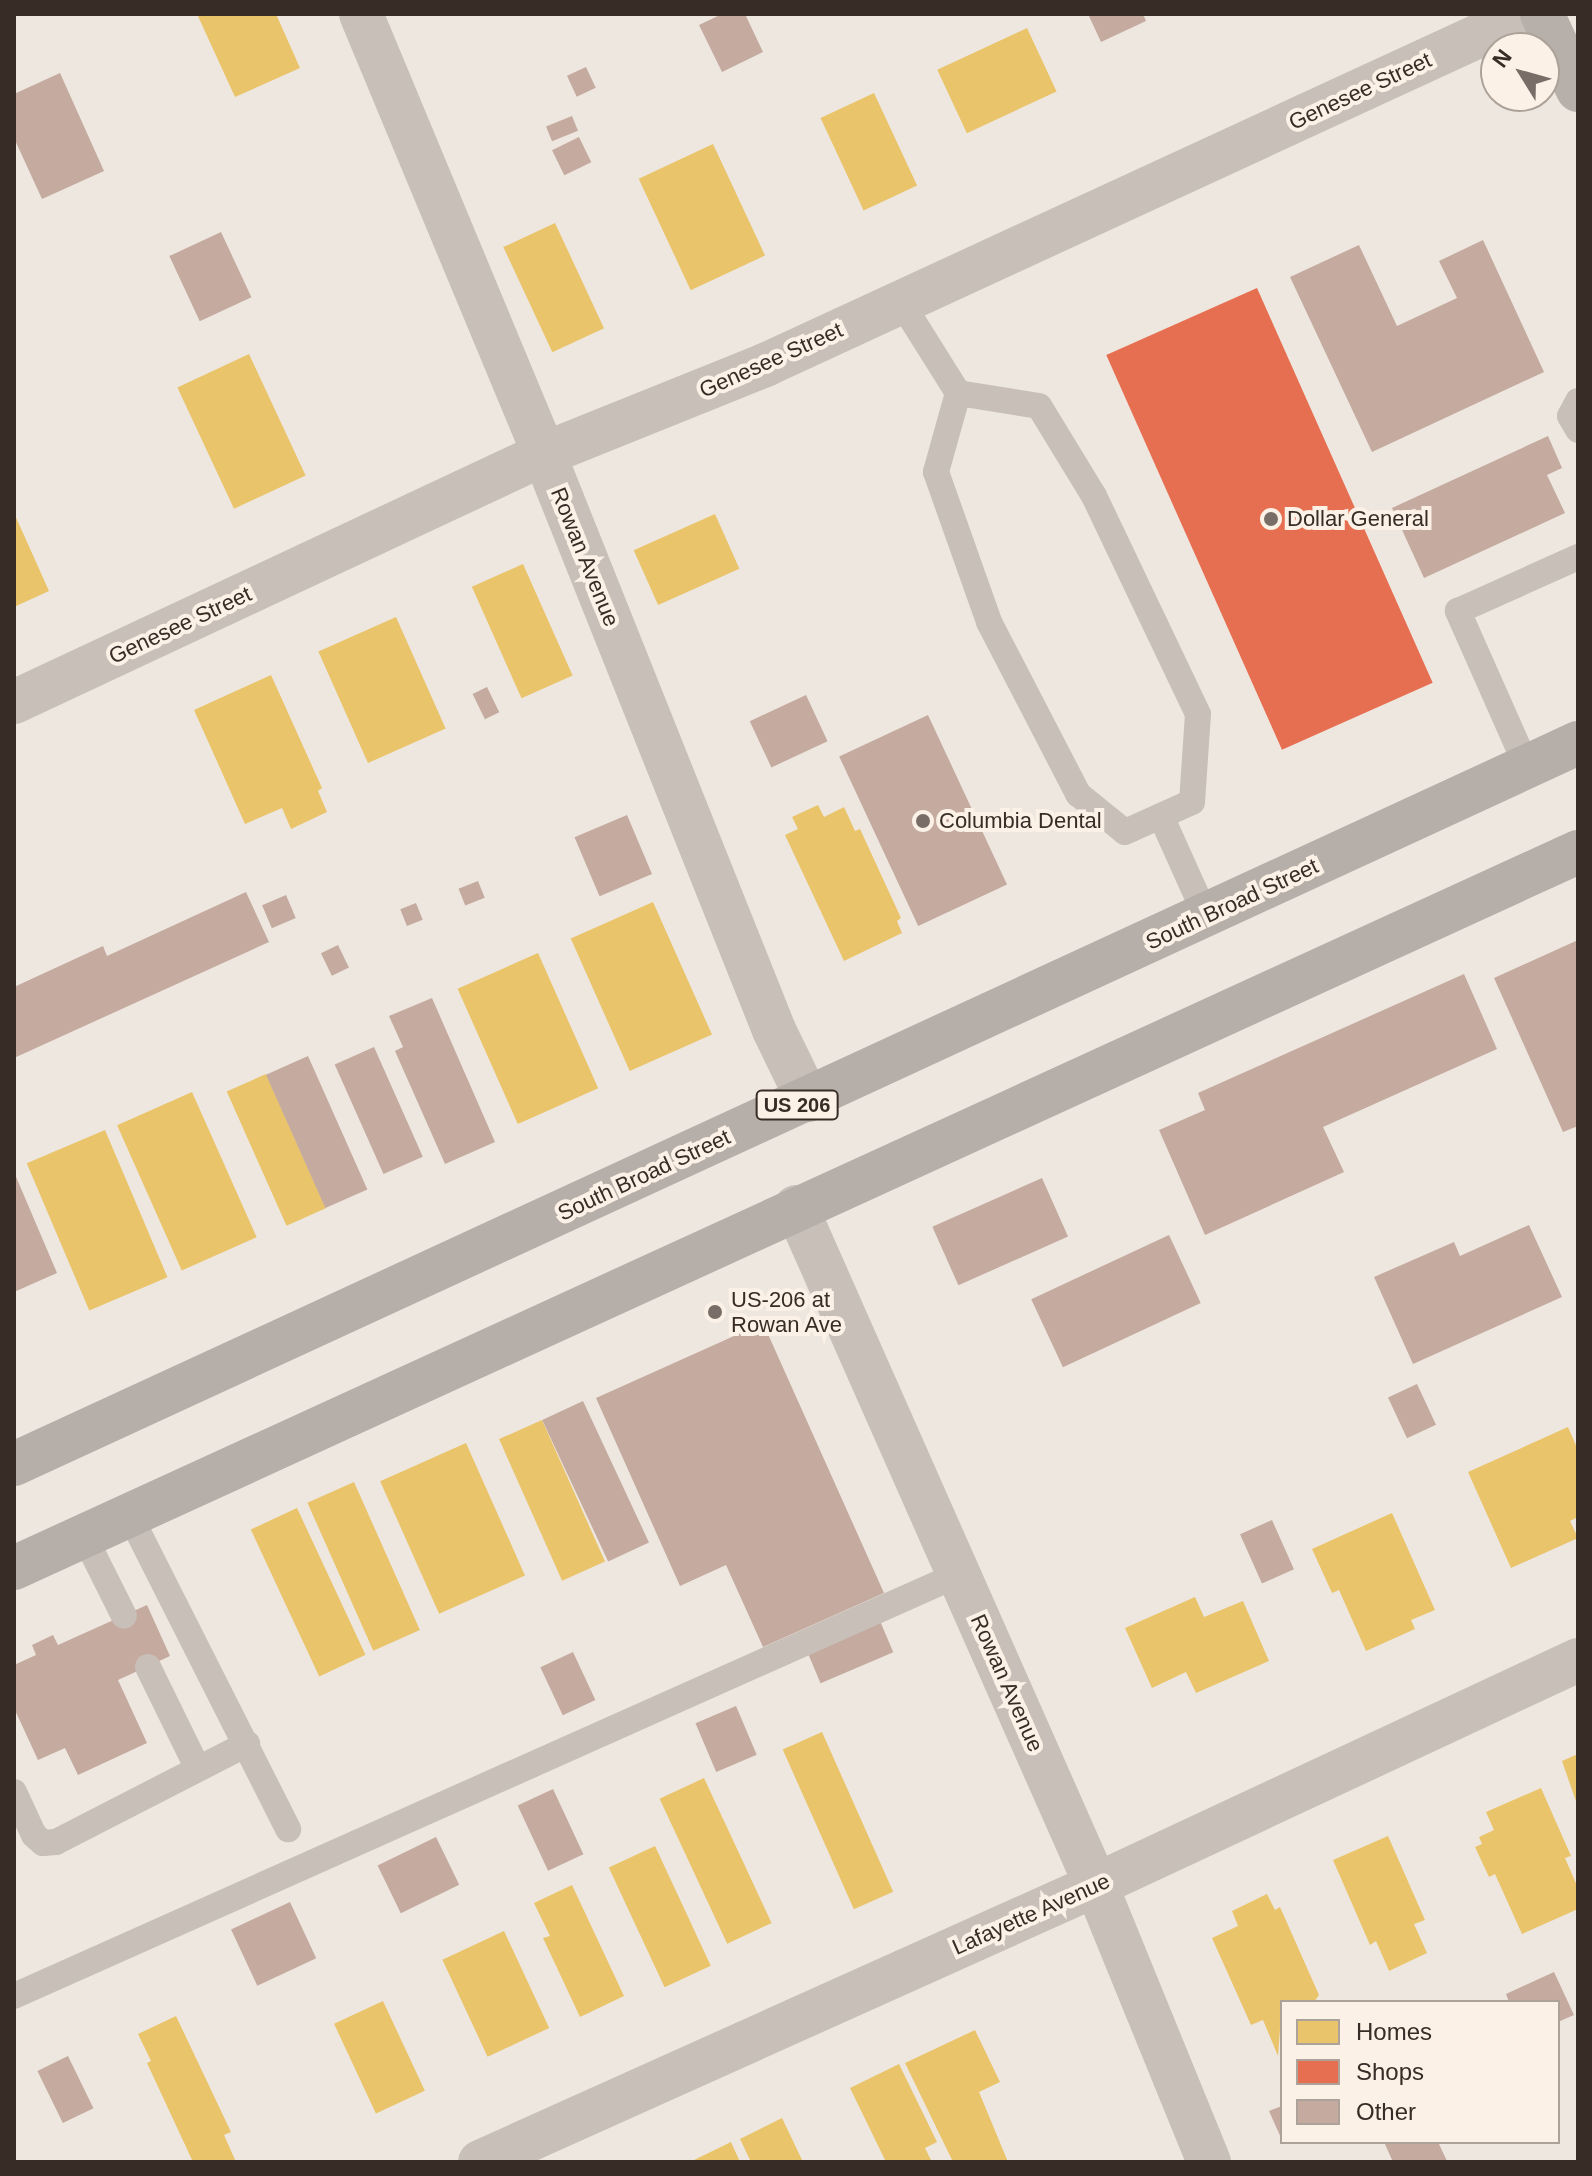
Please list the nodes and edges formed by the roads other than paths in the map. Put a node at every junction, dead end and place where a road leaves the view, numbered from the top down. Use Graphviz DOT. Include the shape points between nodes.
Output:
graph roads {
  1 [pos="361,14"];
  2 [pos="1526,14"];
  3 [pos="1542,14"];
  4 [pos="1578,90"];
  5 [pos="901,302"];
  6 [pos="958,393"];
  7 [pos="1578,401"];
  8 [pos="1578,430"];
  9 [pos="544,454"];
  10 [pos="1578,557"];
  11 [pos="14,702"];
  12 [pos="1578,743"];
  13 [pos="1527,767"];
  14 [pos="1161,816"];
  15 [pos="1578,852"];
  16 [pos="1206,916"];
  17 [pos="808,1100"];
  18 [pos="796,1207"];
  19 [pos="14,1464"];
  20 [pos="130,1516"];
  21 [pos="84,1536"];
  22 [pos="14,1568"];
  23 [pos="959,1574"];
  24 [pos="124,1616"];
  25 [pos="1578,1660"];
  26 [pos="148,1667"];
  27 [pos="247,1744"];
  28 [pos="197,1767"];
  29 [pos="14,1792"];
  30 [pos="288,1829"];
  31 [pos="1096,1885"];
  32 [pos="14,1996"];
  33 [pos="480,2162"];
  34 [pos="1209,2162"];
  1 -- 9 [label="street, Rowan Avenue"];
  2 -- 5 [label="street, Genesee Street"];
  3 -- 4 [label="street"];
  5 -- 6 [label="lane"];
  5 -- 9 [label="street, Genesee Street" via="765,365"];
  6 -- 14 [label="lane" via="936,472 989,622 1078,794 1125,832"];
  6 -- 14 [label="lane" via="1039,406 1101,510 1198,714 1192,802"];
  7 -- 8 [label="lane" via="1570,416"];
  9 -- 11 [label="street, Genesee Street"];
  9 -- 17 [label="street, Rowan Avenue" via="774,1030"];
  10 -- 13 [label="lane" via="1458,611"];
  12 -- 13 [label="main road, South Broad Street / US 206"];
  13 -- 16 [label="main road, South Broad Street / US 206"];
  14 -- 16 [label="lane"];
  15 -- 18 [label="main road"];
  16 -- 17 [label="main road, South Broad Street / US 206"];
  17 -- 19 [label="main road, South Broad Street / US 206"];
  18 -- 20 [label="main road"];
  18 -- 23 [label="street, Rowan Avenue"];
  20 -- 21 [label="main road"];
  20 -- 27 [label="lane"];
  21 -- 22 [label="main road"];
  21 -- 24 [label="lane"];
  23 -- 31 [label="street, Rowan Avenue"];
  23 -- 32 [label="lane"];
  25 -- 31 [label="street, Lafayette Avenue"];
  26 -- 28 [label="lane"];
  27 -- 28 [label="lane"];
  27 -- 30 [label="lane"];
  28 -- 29 [label="lane" via="56,1842 43,1843 34,1835"];
  31 -- 33 [label="street, Lafayette Avenue"];
  31 -- 34 [label="street, Rowan Avenue"];
}
